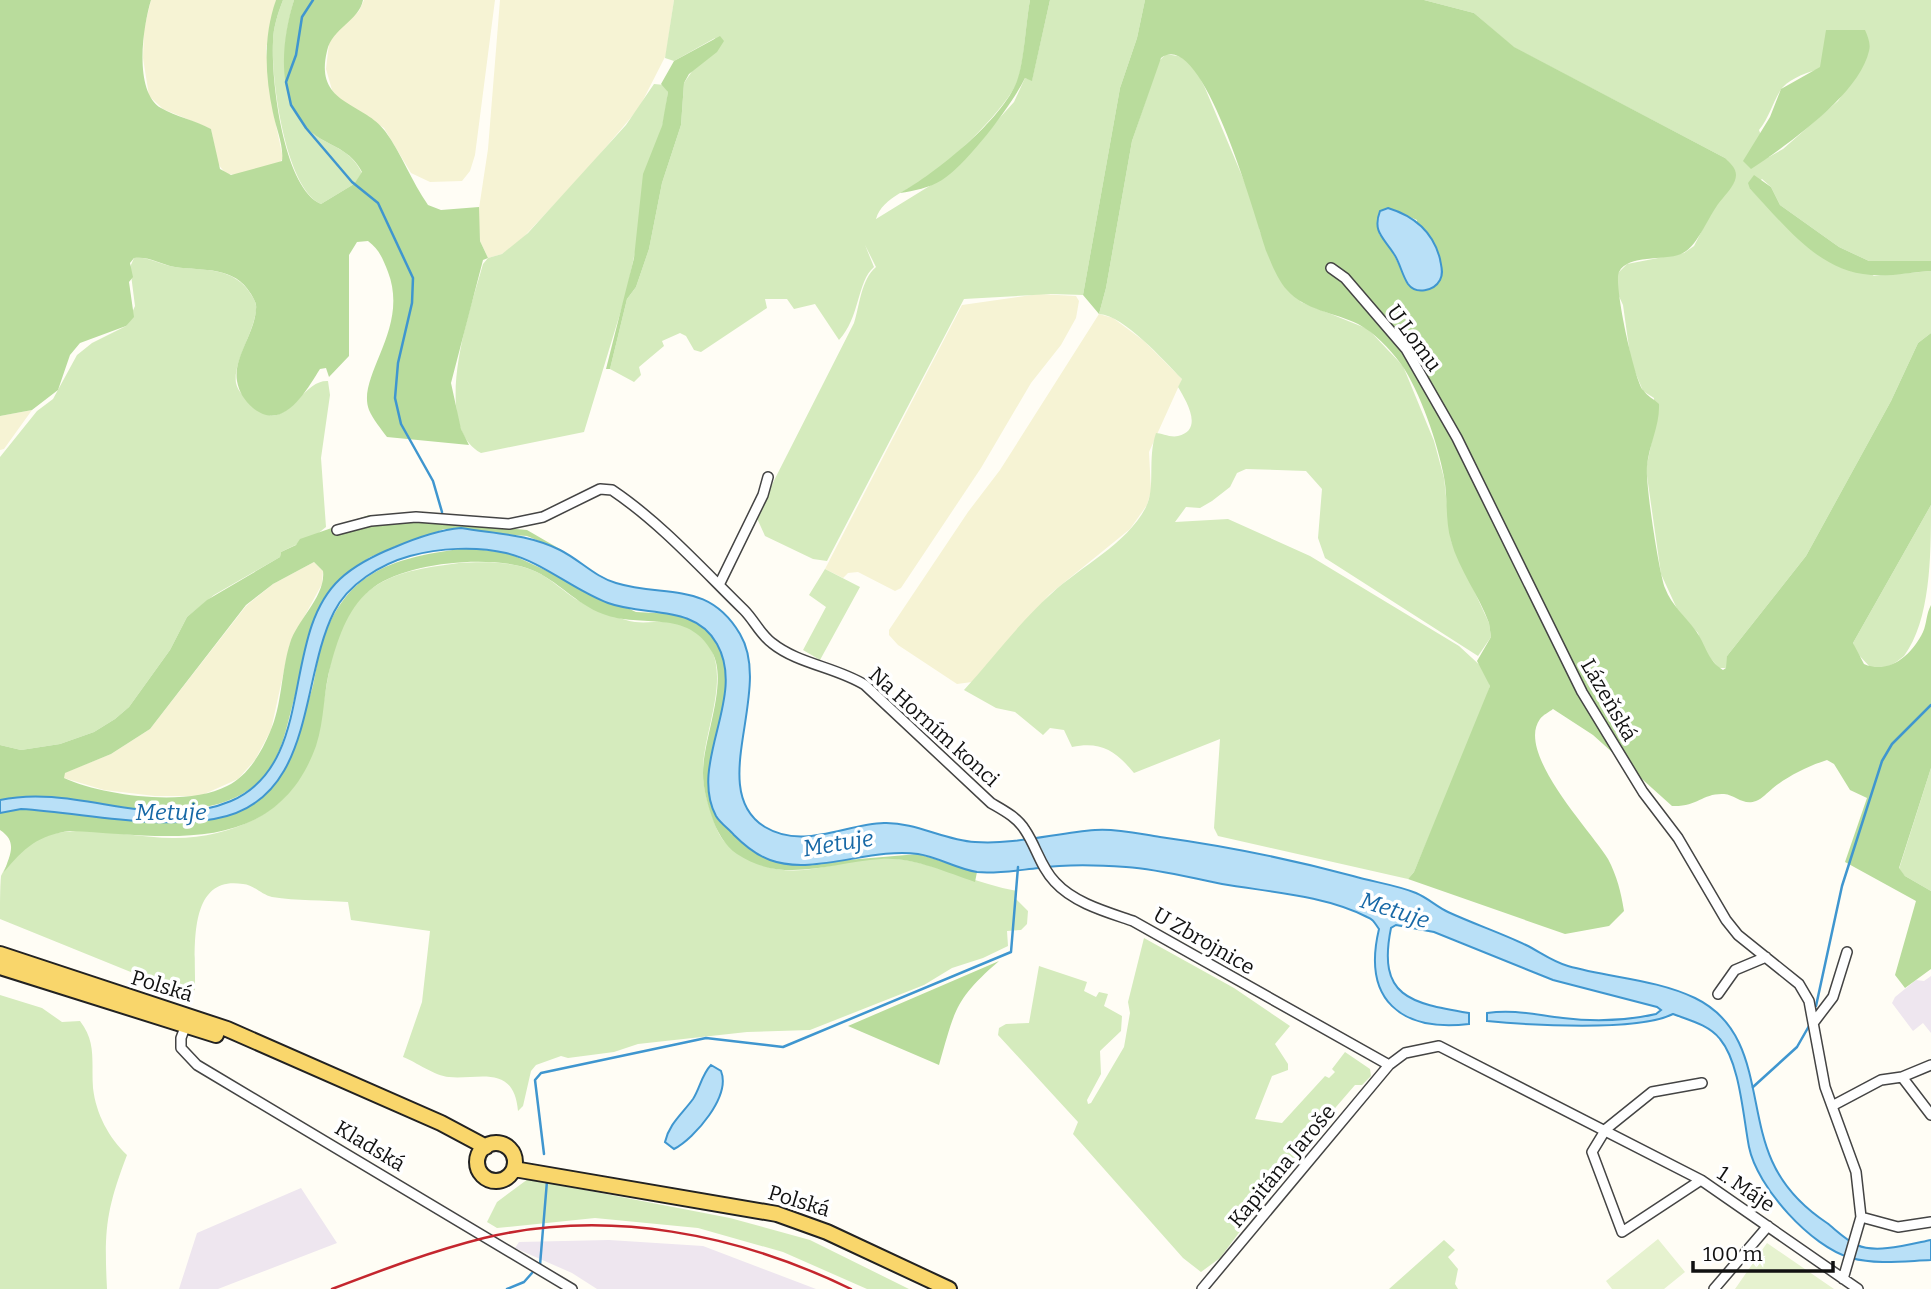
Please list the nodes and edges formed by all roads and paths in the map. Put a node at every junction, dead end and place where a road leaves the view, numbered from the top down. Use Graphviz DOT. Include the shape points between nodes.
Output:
graph roads {
  1 [pos="1331,268"];
  2 [pos="1457,438"];
  3 [pos="768,477"];
  4 [pos="337,530"];
  5 [pos="719,585"];
  6 [pos="1025,828"];
  7 [pos="1847,952"];
  8 [pos="0,954"];
  9 [pos="1766,957"];
  10 [pos="0,967"];
  11 [pos="1718,994"];
  12 [pos="187,1021"];
  13 [pos="1814,1022"];
  14 [pos="1389,1065"];
  15 [pos="1931,1065"];
  16 [pos="1902,1077"];
  17 [pos="1702,1083"];
  18 [pos="1832,1106"];
  19 [pos="1931,1115"];
  20 [pos="1606,1129"];
  21 [pos="482,1150"];
  22 [pos="514,1162"];
  23 [pos="1701,1180"];
  24 [pos="1861,1217"];
  25 [pos="1931,1222"];
  26 [pos="1768,1226"];
  27 [pos="1843,1279"];
  28 [pos="572,1289"];
  29 [pos="949,1289"];
  30 [pos="1202,1289"];
  31 [pos="1714,1289"];
  32 [pos="1858,1289"];
  1 -- 2 [label="street, U Lomu" via="1406,349"];
  2 -- 9 [label="street, Lázeňská" via="1582,692 1726,920"];
  3 -- 5 [label="street"];
  4 -- 5 [label="street, Na Horním konci" via="404,518 509,524 543,516 600,489 612,490"];
  5 -- 6 [label="street, Na Horním konci" via="769,641 865,685 991,803"];
  6 -- 14 [label="street, U Zbrojnice" via="1048,875 1060,888 1088,905 1133,921"];
  7 -- 13 [label="street" via="1833,997"];
  8 -- 12 [label="main road, Polská"];
  9 -- 11 [label="street" via="1735,970"];
  9 -- 13 [label="street, Lázeňská" via="1798,984"];
  10 -- 12 [label="main road, Polská"];
  12 -- 21 [label="main road, Polská" via="441,1122"];
  12 -- 28 [label="street, Kladská" via="181,1048 197,1065"];
  13 -- 18 [label="street, Lázeňská"];
  14 -- 20 [label="street, 1. Máje" via="1405,1053 1439,1046"];
  14 -- 30 [label="street, Kapitána Jaroše"];
  15 -- 16 [label="street"];
  16 -- 18 [label="street" via="1881,1080"];
  16 -- 19 [label="street"];
  17 -- 20 [label="street" via="1652,1092"];
  18 -- 24 [label="street, Lázeňská" via="1856,1172"];
  20 -- 23 [label="street, 1. Máje"];
  20 -- 23 [label="street" via="1592,1152 1622,1232"];
  21 -- 22 [label="main road" via="501,1144"];
  21 -- 22 [label="main road" via="478,1167 490,1180 504,1179"];
  22 -- 29 [label="main road, Polská" via="801,1221"];
  23 -- 26 [label="street, 1. Máje"];
  24 -- 25 [label="street" via="1898,1227"];
  24 -- 27 [label="street, Lázeňská"];
  26 -- 27 [label="street, 1. Máje"];
  26 -- 31 [label="street"];
  27 -- 32 [label="street, 1. Máje"];
}
